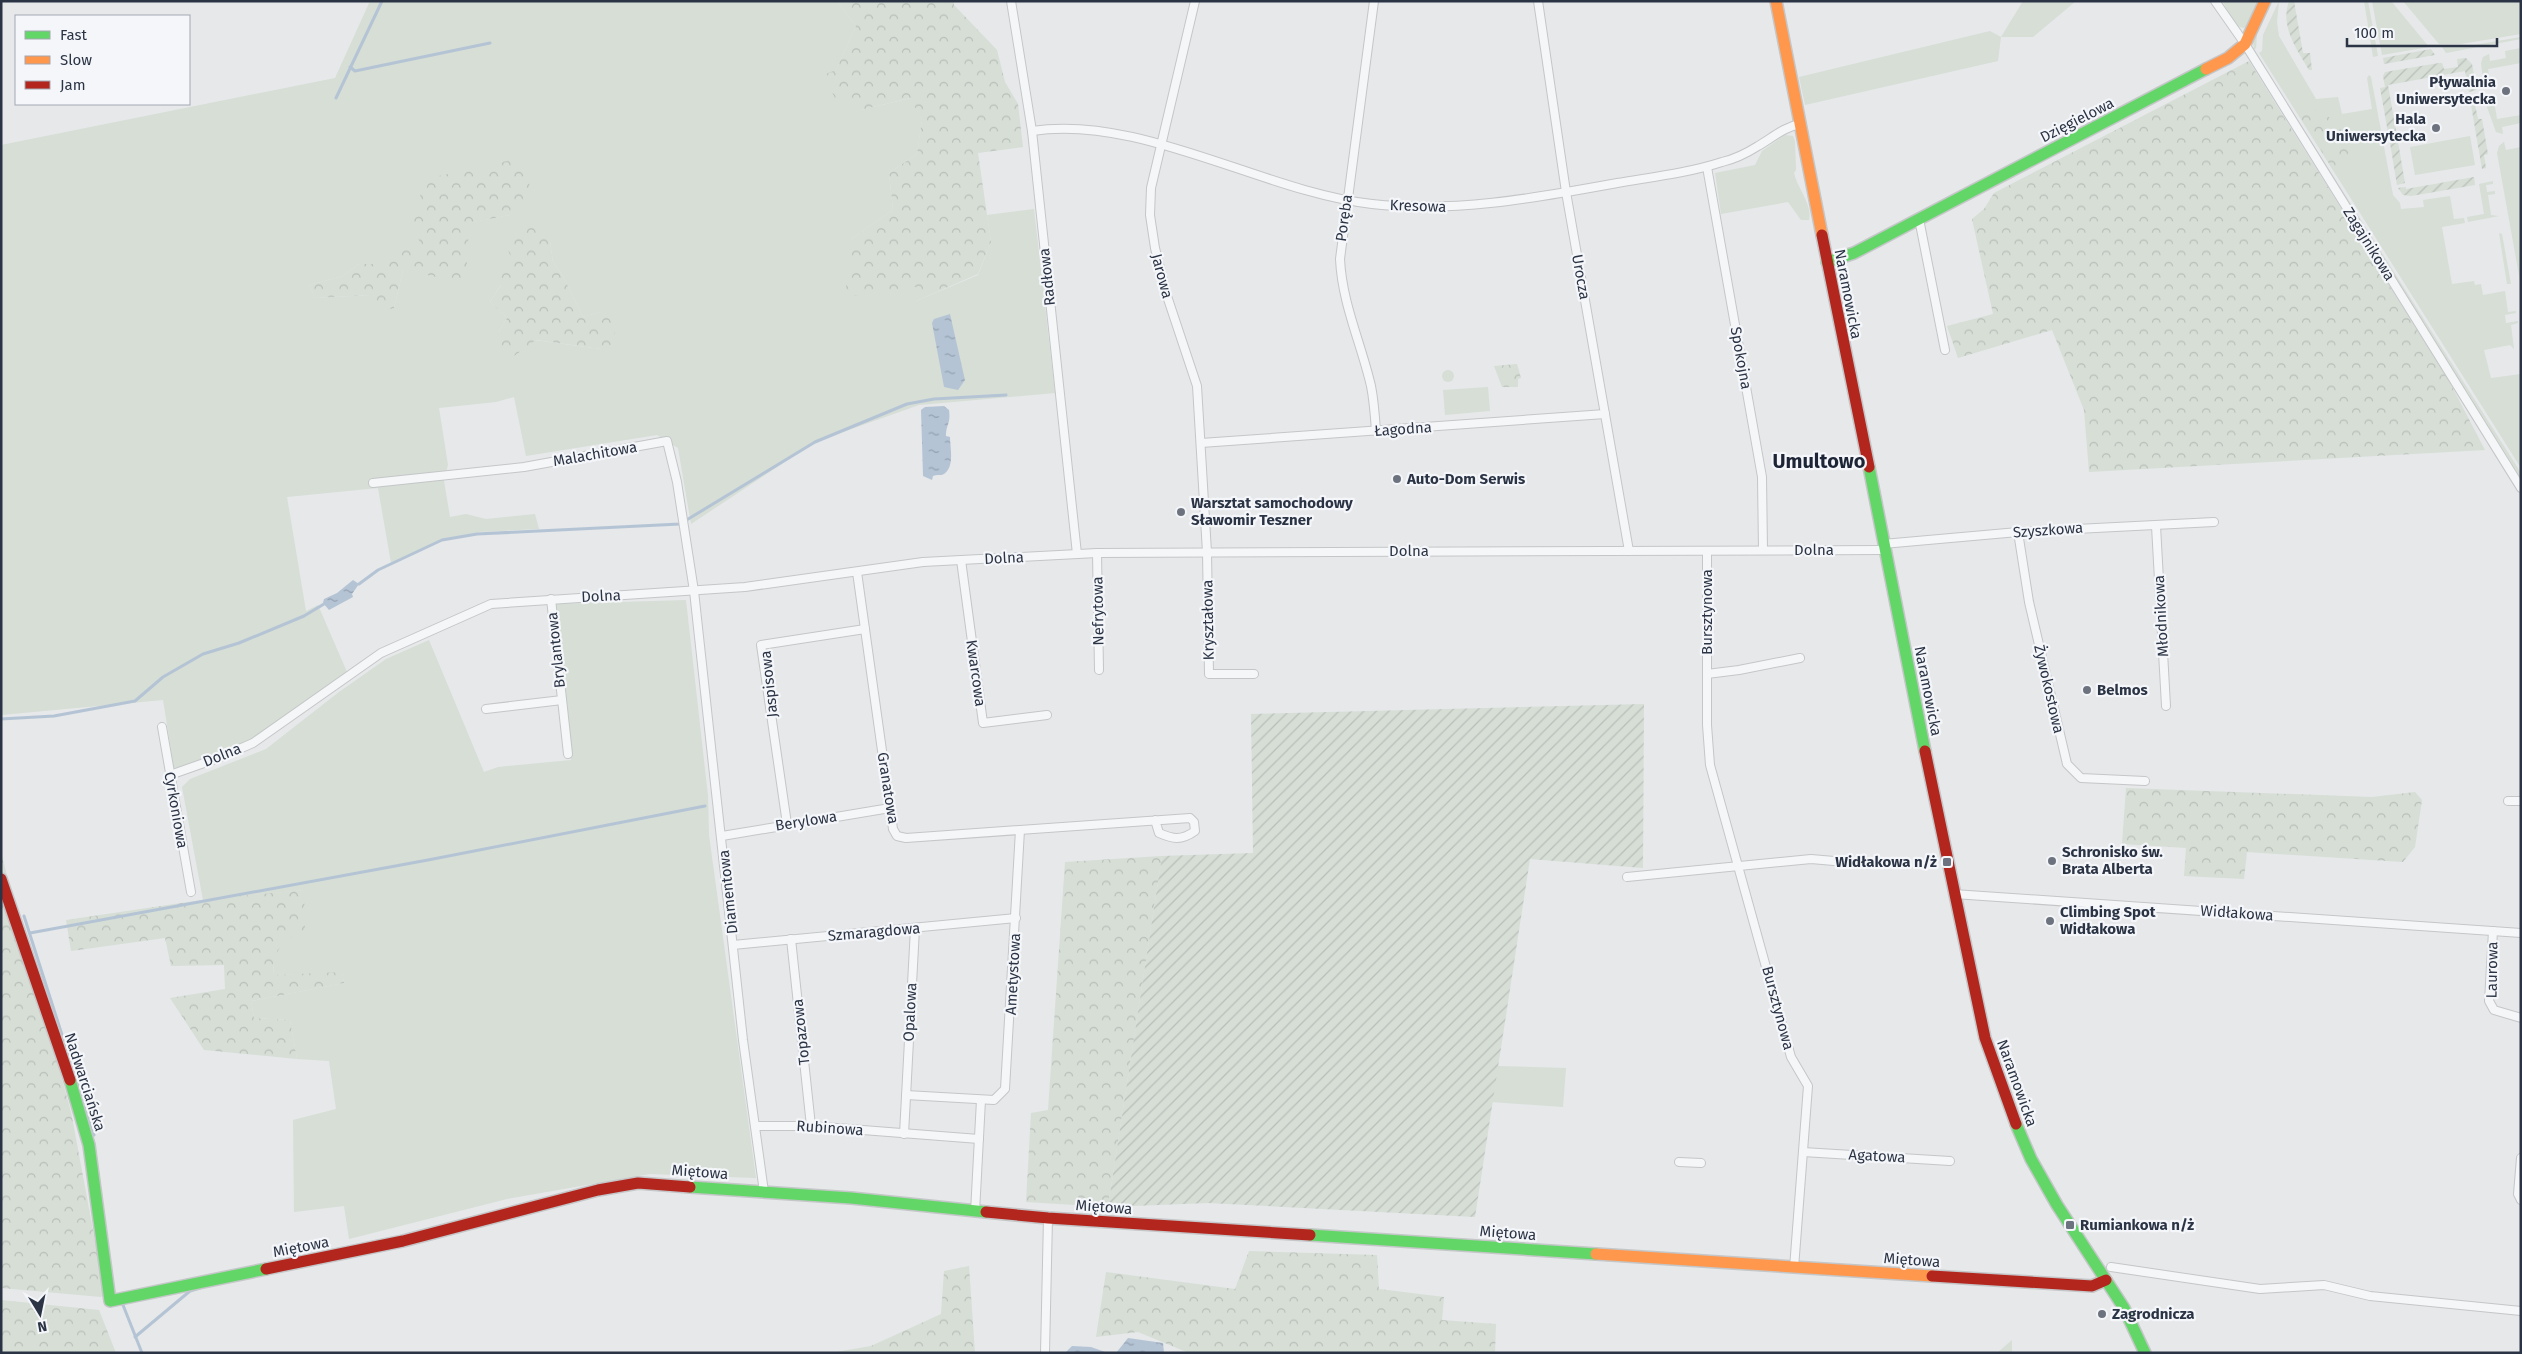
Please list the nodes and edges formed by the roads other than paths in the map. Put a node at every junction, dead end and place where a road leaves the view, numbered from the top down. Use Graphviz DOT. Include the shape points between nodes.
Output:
graph roads {
  1 [pos="1011,1"];
  2 [pos="1195,1"];
  3 [pos="1374,1"];
  4 [pos="1538,1"];
  5 [pos="1776,1"];
  6 [pos="2215,1"];
  7 [pos="2265,1"];
  8 [pos="2245,44"];
  9 [pos="1800,124"];
  10 [pos="1032,131"];
  11 [pos="1161,145"];
  12 [pos="1707,167"];
  13 [pos="1566,192"];
  14 [pos="1346,200"];
  15 [pos="1919,219"];
  16 [pos="1827,262"];
  17 [pos="1945,350"];
  18 [pos="1605,414"];
  19 [pos="1376,431"];
  20 [pos="1201,443"];
  21 [pos="373,483"];
  22 [pos="2521,488"];
  23 [pos="2214,522"];
  24 [pos="2156,526"];
  25 [pos="2018,532"];
  26 [pos="1884,547"];
  27 [pos="1707,550"];
  28 [pos="1763,550"];
  29 [pos="1629,551"];
  30 [pos="1207,552"];
  31 [pos="1097,553"];
  32 [pos="1077,554"];
  33 [pos="960,560"];
  34 [pos="857,572"];
  35 [pos="694,591"];
  36 [pos="551,600"];
  37 [pos="865,630"];
  38 [pos="1800,658"];
  39 [pos="1099,670"];
  40 [pos="1254,674"];
  41 [pos="1707,674"];
  42 [pos="562,700"];
  43 [pos="2166,706"];
  44 [pos="486,710"];
  45 [pos="1047,715"];
  46 [pos="162,727"];
  47 [pos="568,754"];
  48 [pos="170,775"];
  49 [pos="2145,782"];
  50 [pos="2508,801"];
  51 [pos="2521,801"];
  52 [pos="890,808"];
  53 [pos="1155,820"];
  54 [pos="787,824"];
  55 [pos="1020,830"];
  56 [pos="722,836"];
  57 [pos="1834,861"];
  58 [pos="1737,867"];
  59 [pos="1627,877"];
  60 [pos="1,879"];
  61 [pos="191,892"];
  62 [pos="1954,894"];
  63 [pos="1016,918"];
  64 [pos="915,928"];
  65 [pos="2493,931"];
  66 [pos="2521,933"];
  67 [pos="791,939"];
  68 [pos="733,945"];
  69 [pos="2521,1018"];
  70 [pos="906,1095"];
  71 [pos="981,1100"];
  72 [pos="755,1126"];
  73 [pos="812,1126"];
  74 [pos="904,1134"];
  75 [pos="979,1139"];
  76 [pos="1803,1152"];
  77 [pos="2521,1158"];
  78 [pos="1950,1161"];
  79 [pos="1679,1162"];
  80 [pos="1701,1163"];
  81 [pos="764,1192"];
  82 [pos="2521,1200"];
  83 [pos="975,1212"];
  84 [pos="1048,1218"];
  85 [pos="2111,1267"];
  86 [pos="1794,1268"];
  87 [pos="2106,1280"];
  88 [pos="110,1301"];
  89 [pos="2521,1311"];
  90 [pos="1045,1353"];
  91 [pos="2144,1353"];
  1 -- 10 [label="street, Radłowa"];
  2 -- 11 [label="street, Jarowa"];
  3 -- 14 [label="street, Poręba"];
  4 -- 13 [label="street, Urocza"];
  5 -- 9 [label="street, Naramowicka"];
  6 -- 8 [label="street, Zagajnikowa"];
  7 -- 8 [label="street"];
  8 -- 15 [label="street, Dzięgielowa" via="2228,58"];
  8 -- 22 [label="street, Zagajnikowa"];
  9 -- 12 [label="street, Kresowa" via="1788,126 1743,155"];
  9 -- 16 [label="street, Naramowicka"];
  10 -- 11 [label="street, Kresowa" via="1100,132"];
  10 -- 32 [label="street, Radłowa"];
  11 -- 14 [label="street, Kresowa"];
  11 -- 20 [label="street, Jarowa" via="1150,202 1152,232 1167,296 1195,377"];
  12 -- 13 [label="street, Kresowa"];
  12 -- 28 [label="street, Spokojna" via="1762,477"];
  13 -- 14 [label="street, Kresowa" via="1446,207"];
  13 -- 18 [label="street, Urocza"];
  14 -- 19 [label="street, Poręba" via="1340,245 1341,276 1370,384"];
  15 -- 16 [label="street, Dzięgielowa" via="1844,258"];
  15 -- 17 [label="street"];
  16 -- 26 [label="street, Naramowicka"];
  18 -- 19 [label="street, Łagodna"];
  18 -- 29 [label="street, Urocza"];
  19 -- 20 [label="street, Łagodna"];
  20 -- 30 [label="street, Jarowa"];
  21 -- 35 [label="street, Malachitowa" via="524,467 666,441 677,482"];
  23 -- 24 [label="street, Szyszkowa"];
  24 -- 25 [label="street, Szyszkowa"];
  24 -- 43 [label="street, Młodnikowa"];
  25 -- 26 [label="street, Szyszkowa"];
  25 -- 49 [label="street, Żywokostowa" via="2029,602 2067,764 2081,778"];
  26 -- 28 [label="street, Dolna"];
  26 -- 62 [label="street, Naramowicka"];
  27 -- 28 [label="street, Dolna"];
  27 -- 29 [label="street, Dolna"];
  27 -- 41 [label="street, Bursztynowa"];
  29 -- 30 [label="street, Dolna"];
  30 -- 31 [label="street, Dolna"];
  30 -- 40 [label="street, Kryształowa" via="1209,674"];
  31 -- 32 [label="street, Dolna"];
  31 -- 39 [label="street, Nefrytowa"];
  32 -- 33 [label="street, Dolna"];
  33 -- 34 [label="street, Dolna"];
  33 -- 45 [label="street, Kwarcowa" via="983,723"];
  34 -- 35 [label="street, Dolna"];
  34 -- 37 [label="street, Granatowa"];
  35 -- 36 [label="street, Dolna"];
  35 -- 56 [label="street, Diamentowa"];
  36 -- 42 [label="street, Brylantowa"];
  36 -- 48 [label="street, Dolna" via="491,604 398,646 345,677 253,743"];
  37 -- 52 [label="street, Granatowa"];
  37 -- 54 [label="street, Jaspisowa" via="762,645"];
  38 -- 41 [label="street, Bursztynowa"];
  41 -- 58 [label="street, Bursztynowa" via="1710,765"];
  42 -- 44 [label="street, Brylantowa"];
  42 -- 47 [label="street, Brylantowa"];
  46 -- 48 [label="street, Cyrkoniowa"];
  48 -- 61 [label="street, Cyrkoniowa"];
  50 -- 51 [label="street"];
  52 -- 54 [label="street, Berylowa"];
  52 -- 55 [label="street, Granatowa" via="893,829 897,836 906,838"];
  53 -- 53 [label="street, Granatowa" via="1159,833 1173,839 1186,838 1195,832 1190,818"];
  53 -- 55 [label="street, Granatowa"];
  54 -- 56 [label="street, Berylowa"];
  55 -- 63 [label="street, Ametystowa"];
  56 -- 68 [label="street, Diamentowa"];
  57 -- 58 [label="street" via="1810,859"];
  58 -- 59 [label="street"];
  58 -- 76 [label="street, Bursztynowa" via="1790,1057 1808,1086"];
  60 -- 88 [label="street, Nadwarciańska" via="78,1103 89,1145"];
  62 -- 65 [label="street, Widłakowa"];
  62 -- 87 [label="street, Naramowicka" via="1985,1038 2008,1106 2038,1174"];
  63 -- 64 [label="street, Szmaragdowa"];
  63 -- 71 [label="street, Ametystowa" via="1007,1083 994,1100"];
  64 -- 67 [label="street, Szmaragdowa"];
  64 -- 70 [label="street, Opalowa"];
  65 -- 66 [label="street, Widłakowa"];
  65 -- 69 [label="street, Laurowa" via="2489,1001 2494,1010"];
  67 -- 68 [label="street, Szmaragdowa"];
  67 -- 73 [label="street, Topazowa"];
  68 -- 72 [label="street, Diamentowa"];
  70 -- 71 [label="street"];
  70 -- 74 [label="street"];
  71 -- 75 [label="street"];
  72 -- 73 [label="street, Rubinowa"];
  72 -- 81 [label="street, Diamentowa"];
  73 -- 74 [label="street, Rubinowa"];
  74 -- 75 [label="street, Rubinowa"];
  75 -- 83 [label="street"];
  76 -- 78 [label="street, Agatowa"];
  76 -- 86 [label="street, Bursztynowa"];
  77 -- 82 [label="street" via="2518,1194"];
  79 -- 80 [label="street"];
  81 -- 83 [label="street, Miętowa"];
  81 -- 88 [label="street, Miętowa" via="627,1184 403,1241"];
  83 -- 84 [label="street, Miętowa"];
  84 -- 86 [label="street, Miętowa"];
  84 -- 90 [label="street"];
  85 -- 89 [label="street" via="2260,1289 2324,1285 2370,1296"];
  86 -- 87 [label="street, Miętowa" via="2092,1286"];
  87 -- 91 [label="street, Naramowicka" via="2130,1319"];
}
